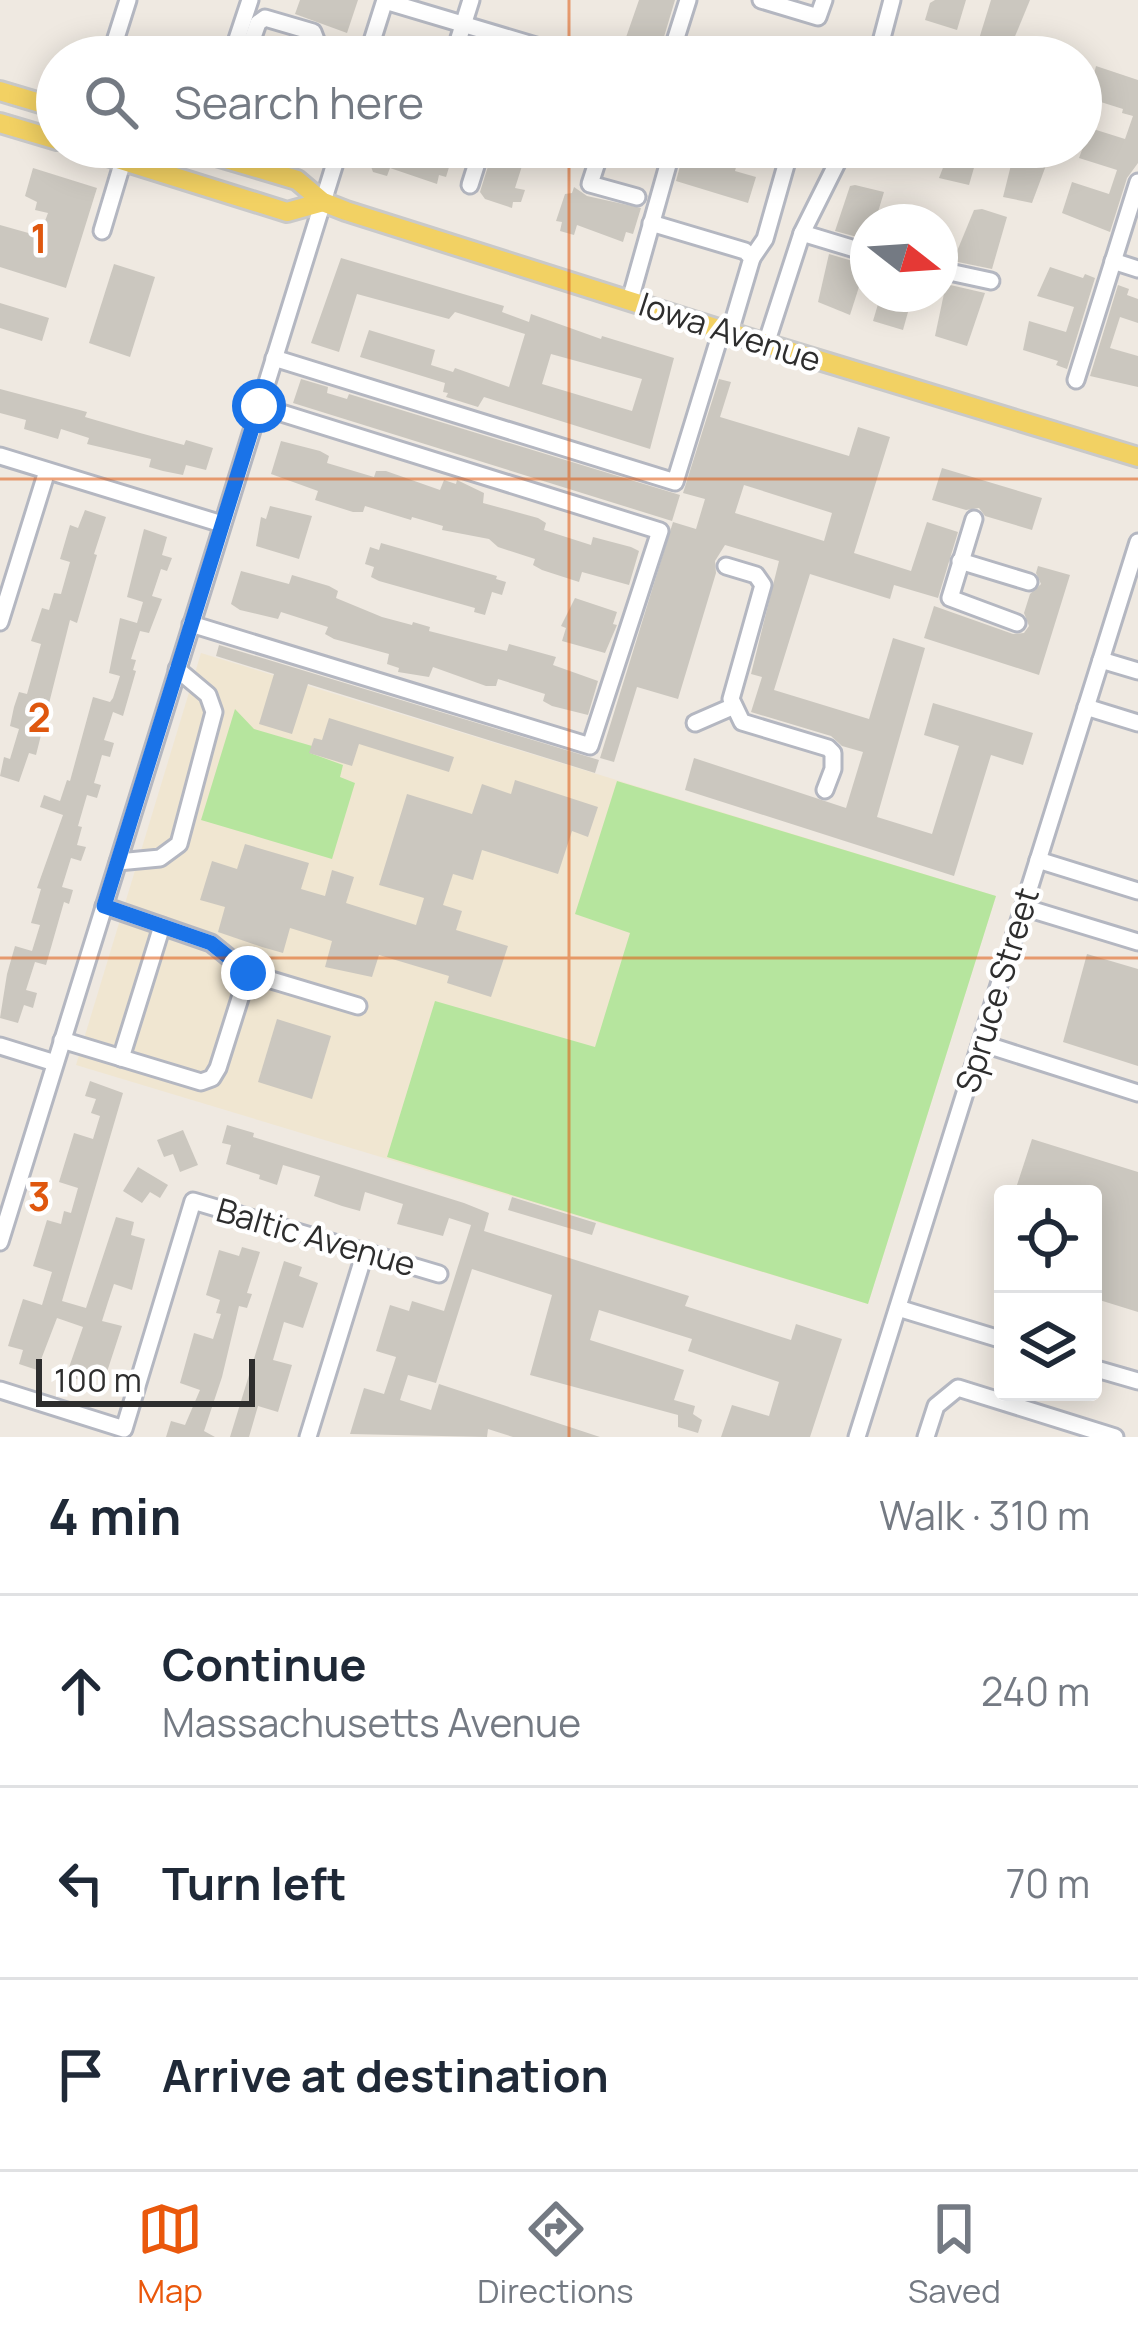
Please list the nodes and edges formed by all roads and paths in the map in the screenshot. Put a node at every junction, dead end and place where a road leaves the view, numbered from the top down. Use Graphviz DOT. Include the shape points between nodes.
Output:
graph roads {
  1 [pos="128,0"];
  2 [pos="250,0"];
  3 [pos="471,0"];
  4 [pos="688,0"];
  5 [pos="760,0"];
  6 [pos="824,0"];
  7 [pos="892,0"];
  8 [pos="385,1"];
  9 [pos="464,23"];
  10 [pos="117,36"];
  11 [pos="238,36"];
  12 [pos="253,36"];
  13 [pos="314,36"];
  14 [pos="374,36"];
  15 [pos="460,36"];
  16 [pos="506,36"];
  17 [pos="677,36"];
  18 [pos="883,36"];
  19 [pos="0,91"];
  20 [pos="36,102"];
  21 [pos="0,123"];
  22 [pos="36,134"];
  23 [pos="121,168"];
  24 [pos="146,168"];
  25 [pos="257,168"];
  26 [pos="334,168"];
  27 [pos="475,168"];
  28 [pos="595,168"];
  29 [pos="667,168"];
  30 [pos="785,168"];
  31 [pos="834,168"];
  32 [pos="1138,182"];
  33 [pos="470,184"];
  34 [pos="637,197"];
  35 [pos="323,202"];
  36 [pos="651,223"];
  37 [pos="102,231"];
  38 [pos="802,233"];
  39 [pos="850,248"];
  40 [pos="1115,256"];
  41 [pos="1138,257"];
  42 [pos="752,258"];
  43 [pos="1138,269"];
  44 [pos="958,273"];
  45 [pos="992,280"];
  46 [pos="630,300"];
  47 [pos="726,330"];
  48 [pos="766,344"];
  49 [pos="274,358"];
  50 [pos="1076,380"];
  51 [pos="259,406"];
  52 [pos="0,457"];
  53 [pos="1138,457"];
  54 [pos="46,471"];
  55 [pos="974,519"];
  56 [pos="222,524"];
  57 [pos="1138,542"];
  58 [pos="960,561"];
  59 [pos="726,566"];
  60 [pos="1029,582"];
  61 [pos="0,622"];
  62 [pos="191,623"];
  63 [pos="1017,623"];
  64 [pos="1101,660"];
  65 [pos="177,669"];
  66 [pos="1138,671"];
  67 [pos="734,706"];
  68 [pos="1086,707"];
  69 [pos="695,723"];
  70 [pos="1138,723"];
  71 [pos="825,790"];
  72 [pos="1038,860"];
  73 [pos="118,862"];
  74 [pos="1138,891"];
  75 [pos="104,906"];
  76 [pos="1024,907"];
  77 [pos="162,926"];
  78 [pos="1138,942"];
  79 [pos="248,973"];
  80 [pos="358,1006"];
  81 [pos="62,1040"];
  82 [pos="981,1043"];
  83 [pos="0,1046"];
  84 [pos="121,1058"];
  85 [pos="56,1063"];
  86 [pos="1138,1093"];
  87 [pos="0,1242"];
  88 [pos="365,1252"];
  89 [pos="439,1274"];
  90 [pos="898,1308"];
  91 [pos="994,1337"];
  92 [pos="1102,1371"];
  93 [pos="1138,1382"];
  94 [pos="0,1390"];
  95 [pos="308,1437"];
  96 [pos="857,1437"];
  97 [pos="926,1437"];
  98 [pos="1115,1437"];
  1 -- 10 [label="street"];
  2 -- 11 [label="street"];
  3 -- 9 [label="street"];
  4 -- 17 [label="street"];
  5 -- 6 [label="street" via="818,17"];
  7 -- 18 [label="street"];
  8 -- 9 [label="street"];
  8 -- 14 [label="street"];
  9 -- 15 [label="street"];
  9 -- 16 [label="street"];
  12 -- 13 [label="street" via="265,18"];
  19 -- 20 [label="main road"];
  21 -- 22 [label="main road"];
  23 -- 37 [label="street"];
  24 -- 35 [label="main road, Iowa Avenue" via="287,212"];
  25 -- 35 [label="main road, Iowa Avenue" via="297,180"];
  26 -- 35 [label="street"];
  27 -- 33 [label="street"];
  28 -- 34 [label="street" via="590,184"];
  29 -- 36 [label="street"];
  30 -- 42 [label="street"];
  31 -- 38 [label="street"];
  32 -- 40 [label="street"];
  35 -- 46 [label="main road, Iowa Avenue"];
  35 -- 49 [label="street"];
  36 -- 42 [label="street"];
  36 -- 46 [label="street"];
  38 -- 39 [label="street"];
  38 -- 48 [label="street"];
  40 -- 41 [label="street"];
  40 -- 43 [label="street"];
  40 -- 50 [label="street"];
  42 -- 47 [label="street"];
  44 -- 45 [label="street"];
  46 -- 47 [label="main road, Iowa Avenue"];
  47 -- 48 [label="main road, Iowa Avenue"];
  47 -- 49 [label="street" via="675,482"];
  48 -- 53 [label="main road, Iowa Avenue"];
  49 -- 51 [label="street"];
  51 -- 56 [label="street"];
  51 -- 62 [label="street" via="660,531 590,746"];
  52 -- 54 [label="street"];
  54 -- 56 [label="street"];
  54 -- 61 [label="street"];
  55 -- 58 [label="street"];
  56 -- 62 [label="street"];
  57 -- 64 [label="street, Spruce Street"];
  58 -- 60 [label="street"];
  58 -- 63 [label="street" via="952,602"];
  59 -- 67 [label="street" via="756,575 763,586"];
  62 -- 65 [label="street"];
  64 -- 66 [label="street"];
  64 -- 68 [label="street, Spruce Street"];
  65 -- 73 [label="street"];
  65 -- 73 [label="street" via="208,695 214,712 179,844 160,858"];
  67 -- 69 [label="street"];
  67 -- 71 [label="street" via="742,722 828,748"];
  68 -- 70 [label="street"];
  68 -- 72 [label="street, Spruce Street"];
  72 -- 74 [label="street"];
  72 -- 76 [label="street, Spruce Street"];
  73 -- 75 [label="street"];
  75 -- 77 [label="street"];
  75 -- 81 [label="street"];
  76 -- 78 [label="street"];
  76 -- 82 [label="street, Spruce Street"];
  77 -- 79 [label="street" via="211,943"];
  77 -- 84 [label="street"];
  79 -- 80 [label="street"];
  79 -- 84 [label="street" via="212,1078 201,1082"];
  81 -- 84 [label="street"];
  81 -- 85 [label="street"];
  82 -- 86 [label="street"];
  82 -- 90 [label="street, Spruce Street"];
  83 -- 85 [label="street"];
  85 -- 87 [label="street"];
  88 -- 89 [label="street, Baltic Avenue"];
  88 -- 94 [label="street, Baltic Avenue" via="194,1201 124,1430"];
  88 -- 95 [label="street"];
  90 -- 91 [label="street"];
  90 -- 96 [label="street, Spruce Street"];
  92 -- 93 [label="street"];
  97 -- 98 [label="street" via="936,1406 958,1388"];
}
